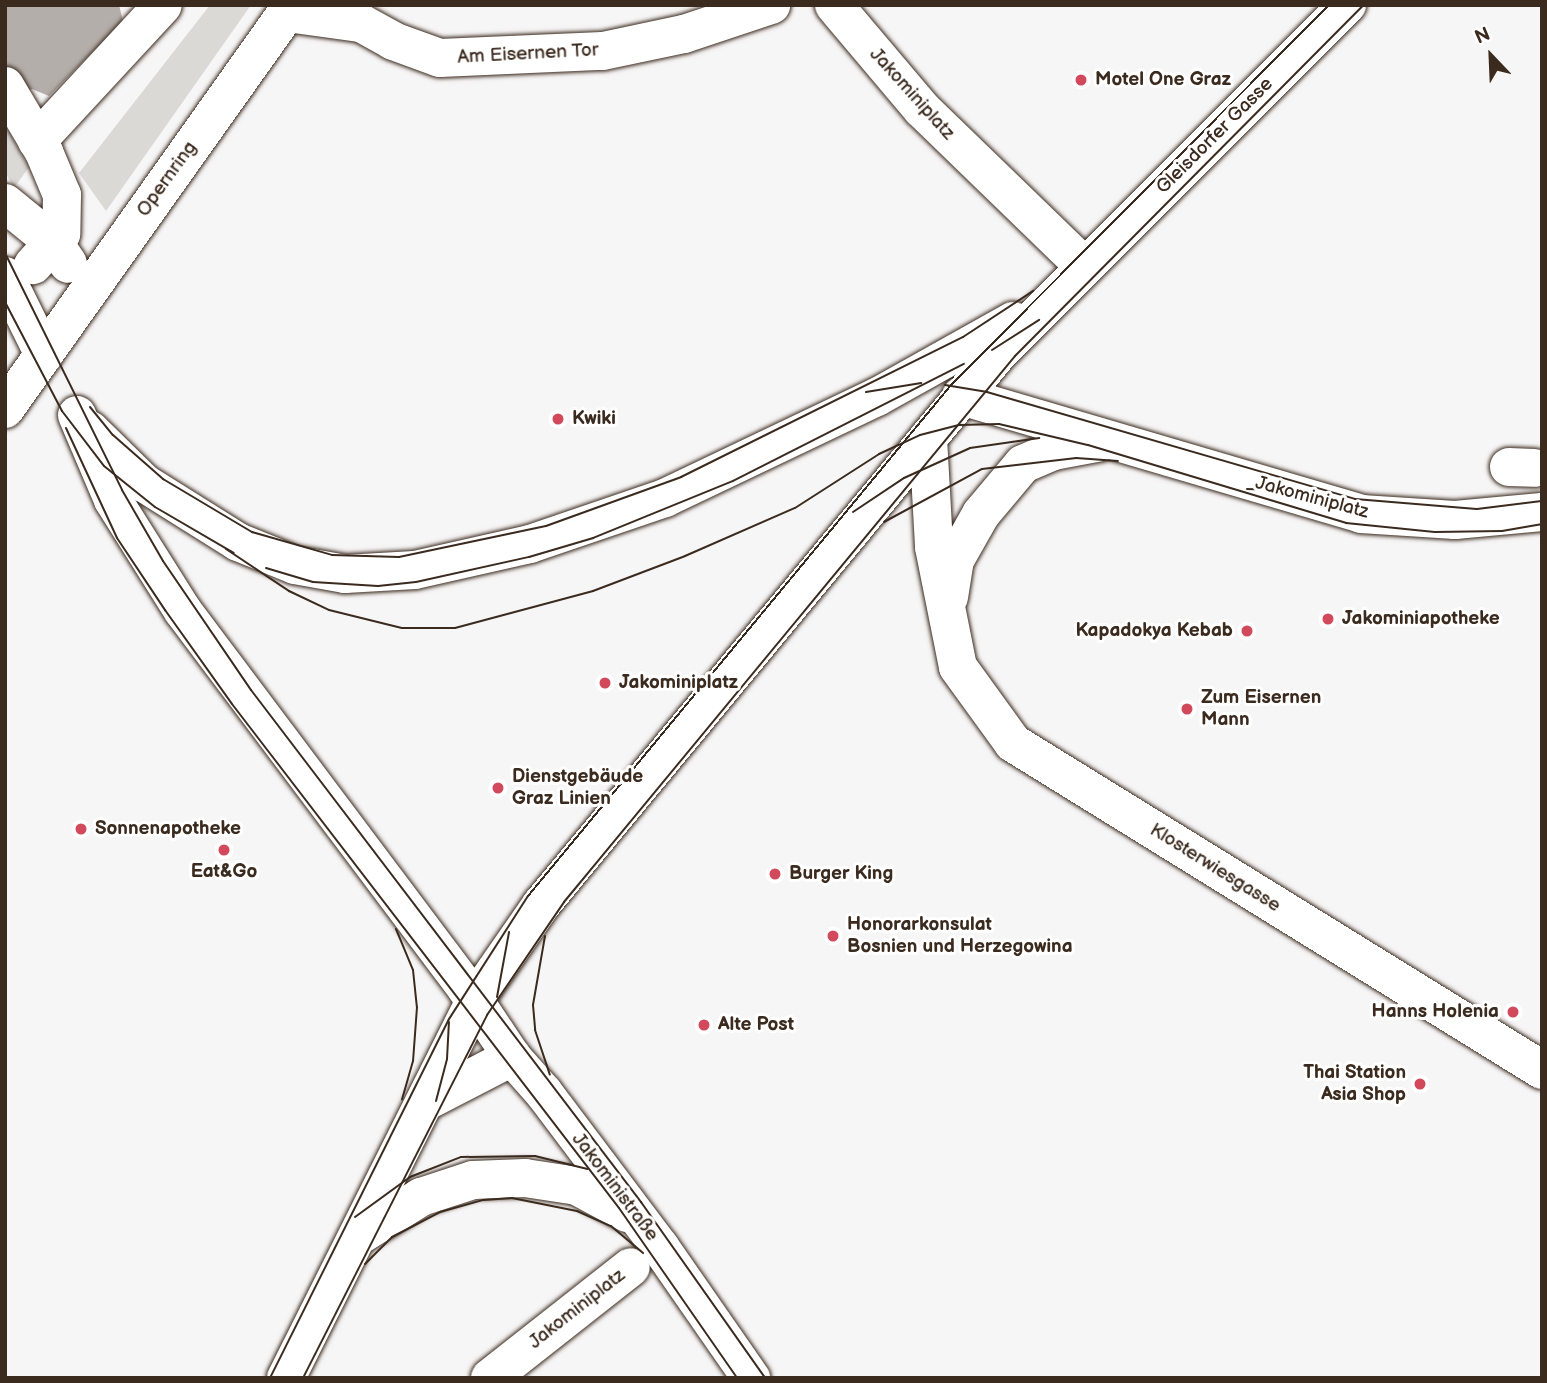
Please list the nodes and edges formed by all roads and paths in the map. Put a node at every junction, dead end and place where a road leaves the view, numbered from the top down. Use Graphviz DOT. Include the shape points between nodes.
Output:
graph roads {
  1 [pos="163,5"];
  2 [pos="771,5"];
  3 [pos="834,5"];
  4 [pos="1347,5"];
  5 [pos="289,9"];
  6 [pos="5,86"];
  7 [pos="37,141"];
  8 [pos="5,202"];
  9 [pos="40,262"];
  10 [pos="1084,266"];
  11 [pos="44,355"];
  12 [pos="961,396"];
  13 [pos="5,409"];
  14 [pos="928,438"];
  15 [pos="1106,441"];
  16 [pos="1532,514"];
  17 [pos="945,616"];
  18 [pos="475,1000"];
  19 [pos="512,1057"];
  20 [pos="1542,1070"];
  21 [pos="427,1101"];
  22 [pos="641,1222"];
  23 [pos="361,1235"];
  24 [pos="631,1267"];
  25 [pos="286,1378"];
  26 [pos="489,1378"];
  27 [pos="751,1378"];
  1 -- 7 [label="street"];
  2 -- 5 [label="street, Am Eisernen Tor" via="684,34 603,51 440,58 361,23"];
  3 -- 10 [label="street, Jakominiplatz" via="922,109"];
  4 -- 10 [label="street, Gleisdorfer Gasse"];
  5 -- 11 [label="street, Opernring"];
  6 -- 7 [label="street"];
  7 -- 9 [label="street" via="62,195 61,234"];
  8 -- 9 [label="street"];
  9 -- 11 [label="street"];
  10 -- 12 [label="street"];
  10 -- 18 [label="street" via="992,336 717,475 553,537 415,570 345,574 295,565 238,542 144,483 77,415 104,484 144,553 247,701"];
  11 -- 13 [label="street, Opernring"];
  12 -- 14 [label="street"];
  12 -- 15 [label="street, Jakominiplatz"];
  14 -- 17 [label="street" via="934,547"];
  14 -- 18 [label="street" via="541,905"];
  15 -- 16 [label="street, Jakominiplatz" via="1361,514 1455,520"];
  15 -- 17 [label="street, Jakominiplatz" via="1053,451 1023,464 981,514 956,560"];
  17 -- 20 [label="street, Klosterwiesgasse" via="958,667 1013,743"];
  18 -- 19 [label="street, Jakoministraße"];
  18 -- 21 [label="street"];
  19 -- 21 [label="street"];
  19 -- 22 [label="street, Jakoministraße"];
  21 -- 23 [label="street"];
  22 -- 23 [label="street" via="577,1186 524,1178 473,1180 421,1197"];
  22 -- 27 [label="street, Jakoministraße"];
  23 -- 25 [label="street"];
  24 -- 26 [label="street, Jakominiplatz"];
}
